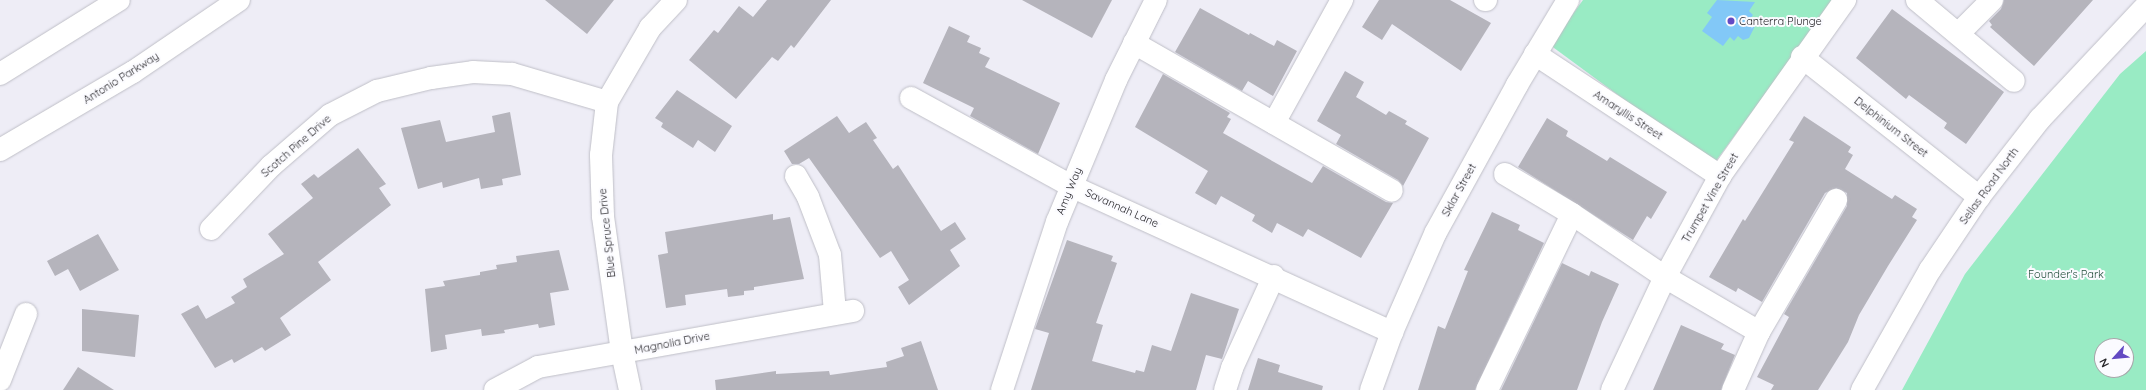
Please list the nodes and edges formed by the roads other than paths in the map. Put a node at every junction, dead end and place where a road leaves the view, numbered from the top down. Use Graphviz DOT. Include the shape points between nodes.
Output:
graph roads {
  1 [pos="119,0"];
  2 [pos="239,0"];
  3 [pos="676,0"];
  4 [pos="1156,0"];
  5 [pos="1342,0"];
  6 [pos="1568,0"];
  7 [pos="1845,0"];
  8 [pos="1917,0"];
  9 [pos="1992,0"];
  10 [pos="2146,6"];
  11 [pos="1958,34"];
  12 [pos="1134,43"];
  13 [pos="1535,54"];
  14 [pos="1802,57"];
  15 [pos="0,74"];
  16 [pos="2014,80"];
  17 [pos="911,98"];
  18 [pos="608,102"];
  19 [pos="1274,124"];
  20 [pos="0,150"];
  21 [pos="1506,174"];
  22 [pos="796,176"];
  23 [pos="1720,176"];
  24 [pos="1071,186"];
  25 [pos="1392,191"];
  26 [pos="1979,197"];
  27 [pos="1836,200"];
  28 [pos="1572,214"];
  29 [pos="211,229"];
  30 [pos="1274,276"];
  31 [pos="1665,277"];
  32 [pos="26,314"];
  33 [pos="1392,332"];
  34 [pos="1759,332"];
  35 [pos="622,352"];
  36 [pos="0,380"];
  37 [pos="495,390"];
  38 [pos="630,390"];
  39 [pos="1002,390"];
  40 [pos="1225,390"];
  41 [pos="1371,390"];
  42 [pos="1487,390"];
  43 [pos="1612,390"];
  44 [pos="1733,390"];
  45 [pos="1862,390"];
  1 -- 15 [label="street"];
  2 -- 20 [label="street, Antonio Parkway" via="133,72"];
  3 -- 18 [label="street, Blue Spruce Drive" via="650,28"];
  4 -- 12 [label="street, Amy Way"];
  5 -- 19 [label="street"];
  6 -- 13 [label="street, Sklar Street"];
  7 -- 14 [label="street, Trumpet Vine Street"];
  8 -- 11 [label="street"];
  9 -- 11 [label="street"];
  10 -- 26 [label="street, Sellas Road North" via="2040,119"];
  11 -- 16 [label="street"];
  12 -- 19 [label="street"];
  12 -- 24 [label="street, Amy Way"];
  13 -- 23 [label="street, Amaryllis Street"];
  13 -- 33 [label="street, Sklar Street" via="1436,232"];
  14 -- 23 [label="street, Trumpet Vine Street"];
  14 -- 26 [label="street, Delphinium Street"];
  17 -- 24 [label="street, Savannah Lane"];
  18 -- 29 [label="street, Scotch Pine Drive" via="512,74 473,72 431,78 376,91 330,115 271,166"];
  18 -- 35 [label="street, Blue Spruce Drive" via="601,154 603,216"];
  19 -- 25 [label="street"];
  21 -- 28 [label="street"];
  22 -- 35 [label="street, Magnolia Drive" via="808,197 830,255 844,312"];
  23 -- 31 [label="street, Trumpet Vine Street"];
  24 -- 30 [label="street, Savannah Lane"];
  24 -- 39 [label="street, Amy Way" via="1026,311"];
  26 -- 45 [label="street, Sellas Road North" via="1930,270"];
  27 -- 34 [label="street"];
  28 -- 31 [label="street"];
  28 -- 42 [label="street"];
  30 -- 33 [label="street, Savannah Lane"];
  30 -- 40 [label="street" via="1232,368"];
  31 -- 34 [label="street"];
  31 -- 43 [label="street, Trumpet Vine Street"];
  32 -- 36 [label="street"];
  33 -- 41 [label="street, Sklar Street"];
  34 -- 44 [label="street"];
  35 -- 37 [label="street, Magnolia Drive" via="538,367"];
  35 -- 38 [label="street, Blue Spruce Drive"];
}
